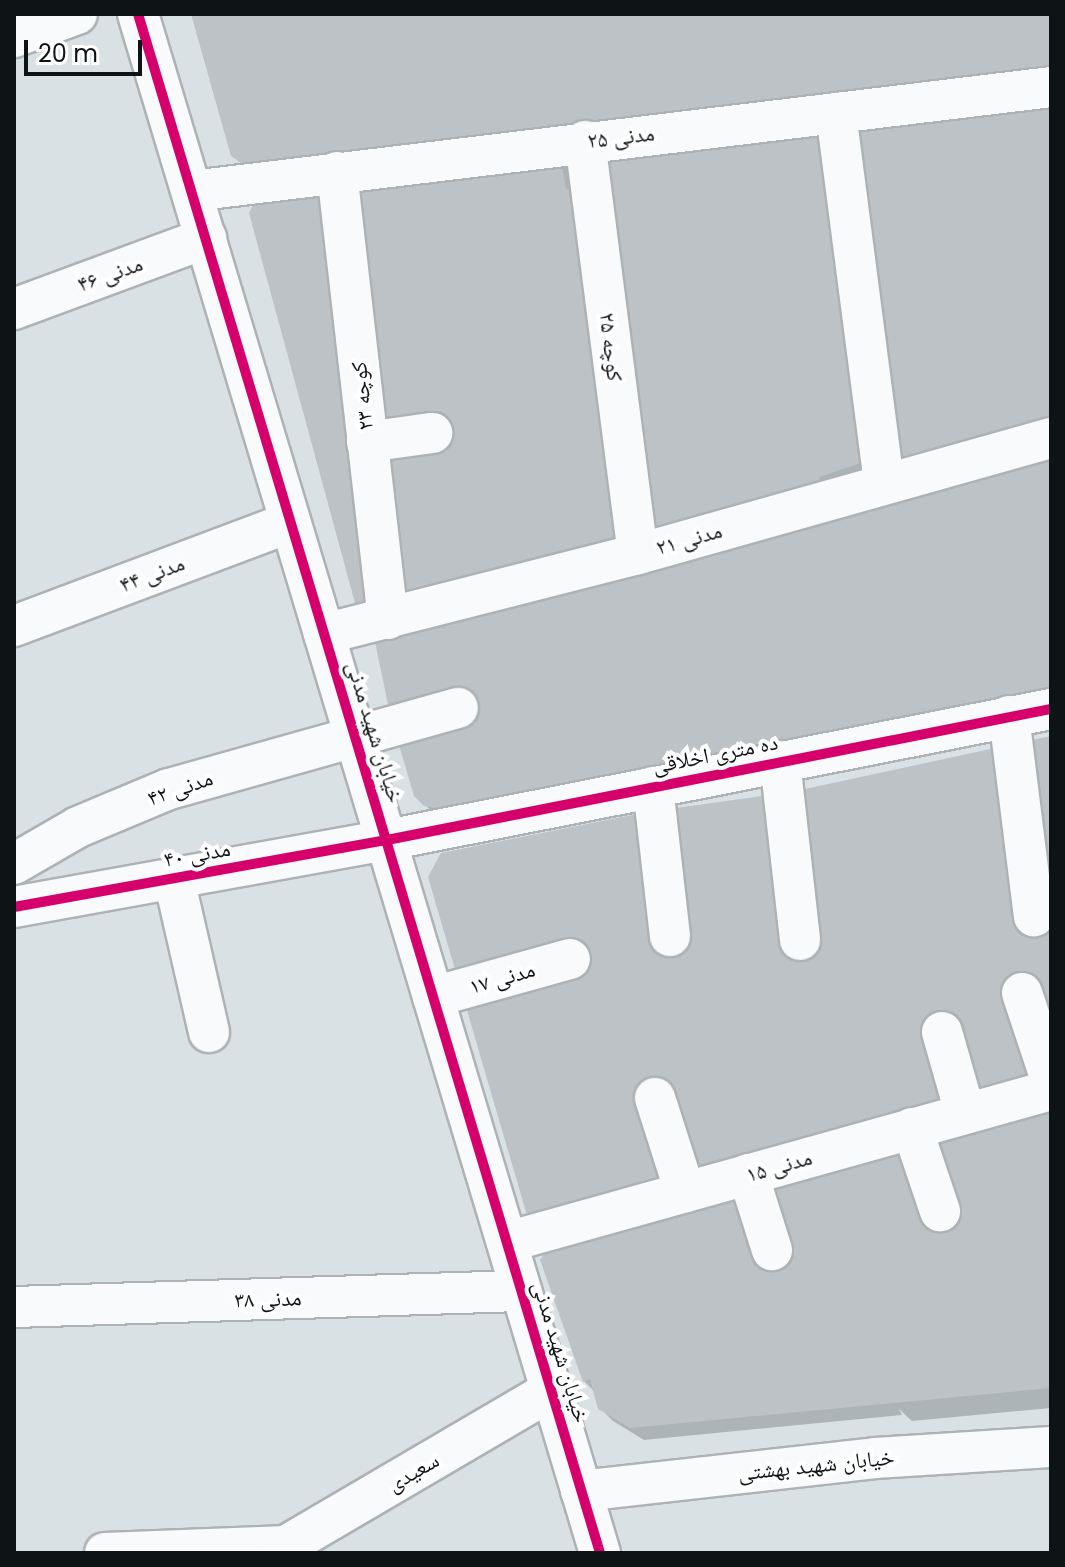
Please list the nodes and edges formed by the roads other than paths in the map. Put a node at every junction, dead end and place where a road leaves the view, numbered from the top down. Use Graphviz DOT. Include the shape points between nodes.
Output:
graph roads {
  1 [pos="77,14"];
  2 [pos="138,14"];
  3 [pos="14,37"];
  4 [pos="1051,87"];
  5 [pos="836,113"];
  6 [pos="585,141"];
  7 [pos="337,172"];
  8 [pos="192,191"];
  9 [pos="206,238"];
  10 [pos="14,309"];
  11 [pos="432,433"];
  12 [pos="1051,438"];
  13 [pos="367,442"];
  14 [pos="884,483"];
  15 [pos="290,522"];
  16 [pos="638,554"];
  17 [pos="388,619"];
  18 [pos="14,626"];
  19 [pos="324,634"];
  20 [pos="458,708"];
  21 [pos="1051,709"];
  22 [pos="1009,716"];
  23 [pos="354,734"];
  24 [pos="780,761"];
  25 [pos="653,787"];
  26 [pos="387,840"];
  27 [pos="14,864"];
  28 [pos="174,879"];
  29 [pos="14,907"];
  30 [pos="1034,916"];
  31 [pos="670,936"];
  32 [pos="800,940"];
  33 [pos="570,959"];
  34 [pos="1022,993"];
  35 [pos="433,997"];
  36 [pos="209,1032"];
  37 [pos="942,1032"];
  38 [pos="1051,1080"];
  39 [pos="1051,1090"];
  40 [pos="655,1098"];
  41 [pos="965,1113"];
  42 [pos="912,1128"];
  43 [pos="748,1174"];
  44 [pos="685,1192"];
  45 [pos="940,1211"];
  46 [pos="507,1242"];
  47 [pos="772,1250"];
  48 [pos="521,1291"];
  49 [pos="14,1307"];
  50 [pos="552,1390"];
  51 [pos="1051,1447"];
  52 [pos="581,1491"];
  53 [pos="280,1549"];
  54 [pos="105,1553"];
  55 [pos="600,1553"];
  1 -- 3 [label="street"];
  2 -- 8 [label="street, خیابان شهید مدنی"];
  4 -- 5 [label="street, مدنی ۲۵"];
  5 -- 6 [label="street, مدنی ۲۵"];
  5 -- 14 [label="street"];
  6 -- 7 [label="street, مدنی ۲۵"];
  6 -- 16 [label="street, کوچه ۲۵"];
  7 -- 8 [label="street, مدنی ۲۵"];
  7 -- 13 [label="street, کوچه ۲۳"];
  8 -- 9 [label="street, خیابان شهید مدنی"];
  9 -- 10 [label="street, مدنی ۴۶"];
  9 -- 15 [label="street, خیابان شهید مدنی"];
  11 -- 13 [label="street"];
  12 -- 14 [label="street, مدنی ۲۱"];
  13 -- 17 [label="street, کوچه ۲۳"];
  14 -- 16 [label="street, مدنی ۲۱"];
  15 -- 18 [label="street, مدنی ۴۴"];
  15 -- 19 [label="street, خیابان شهید مدنی"];
  16 -- 17 [label="street, مدنی ۲۱"];
  17 -- 19 [label="street, مدنی ۲۱"];
  19 -- 23 [label="street, خیابان شهید مدنی"];
  20 -- 23 [label="street, مدنی ۴۲"];
  21 -- 22 [label="street, ده متری اخلاقی"];
  22 -- 24 [label="street, ده متری اخلاقی"];
  22 -- 30 [label="street"];
  23 -- 26 [label="street, خیابان شهید مدنی"];
  23 -- 27 [label="street, مدنی ۴۲" via="169,789 78,827"];
  24 -- 25 [label="street, ده متری اخلاقی"];
  24 -- 32 [label="street"];
  25 -- 26 [label="street, ده متری اخلاقی"];
  25 -- 31 [label="street"];
  26 -- 28 [label="street, مدنی ۴۰"];
  26 -- 35 [label="street, خیابان شهید مدنی"];
  28 -- 29 [label="street, مدنی ۴۰"];
  28 -- 36 [label="street"];
  33 -- 35 [label="street, مدنی ۱۷"];
  34 -- 38 [label="street"];
  35 -- 46 [label="street, خیابان شهید مدنی"];
  37 -- 41 [label="street"];
  39 -- 41 [label="street, مدنی ۱۵"];
  40 -- 44 [label="street"];
  41 -- 42 [label="street, مدنی ۱۵"];
  42 -- 43 [label="street, مدنی ۱۵"];
  42 -- 45 [label="street"];
  43 -- 44 [label="street, مدنی ۱۵"];
  43 -- 47 [label="street"];
  44 -- 46 [label="street, مدنی ۱۵"];
  46 -- 48 [label="street, خیابان شهید مدنی"];
  48 -- 49 [label="street, مدنی ۳۸"];
  48 -- 50 [label="street, خیابان شهید مدنی"];
  50 -- 52 [label="street, خیابان شهید مدنی"];
  50 -- 53 [label="street, سعیدی"];
  51 -- 52 [label="street, خیابان شهید بهشتی" via="875,1458"];
  52 -- 55 [label="street, خیابان شهید مدنی"];
  53 -- 54 [label="street"];
}
